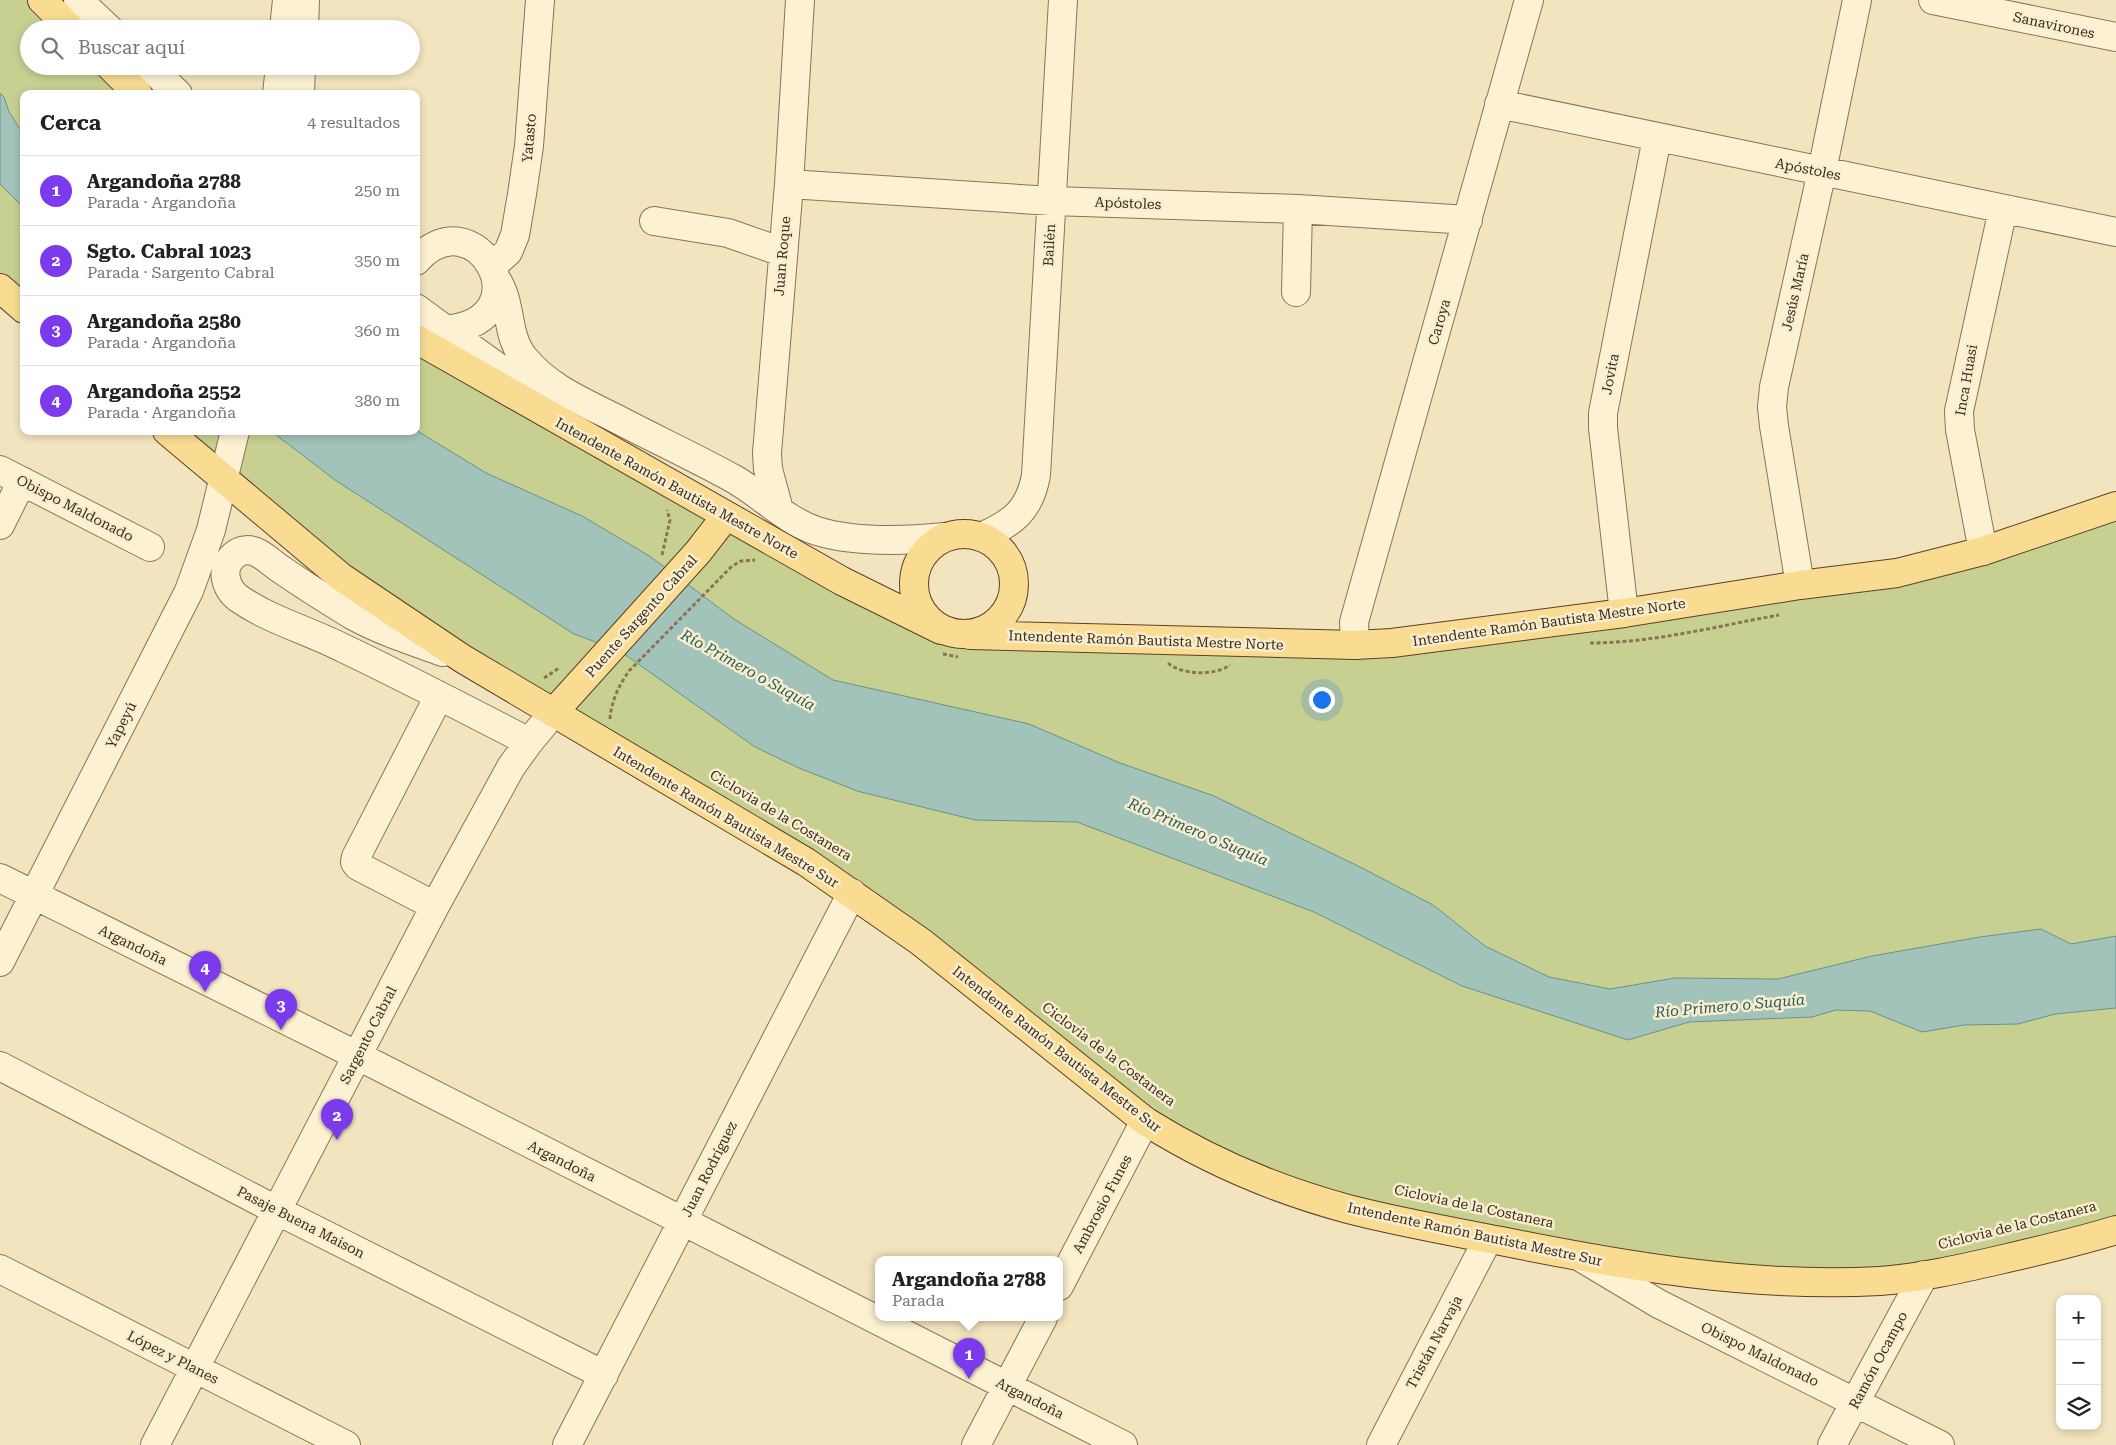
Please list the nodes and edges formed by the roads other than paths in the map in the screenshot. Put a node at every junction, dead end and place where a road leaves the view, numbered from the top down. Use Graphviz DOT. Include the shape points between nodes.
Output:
graph roads {
  1 [pos="42,0"];
  2 [pos="78,0"];
  3 [pos="287,0"];
  4 [pos="306,0"];
  5 [pos="323,0"];
  6 [pos="540,0"];
  7 [pos="800,0"];
  8 [pos="1063,0"];
  9 [pos="1529,0"];
  10 [pos="1857,0"];
  11 [pos="1934,0"];
  12 [pos="62,20"];
  13 [pos="99,20"];
  14 [pos="285,20"];
  15 [pos="305,20"];
  16 [pos="322,20"];
  17 [pos="2116,38"];
  18 [pos="119,75"];
  19 [pos="158,75"];
  20 [pos="279,75"];
  21 [pos="301,75"];
  22 [pos="318,75"];
  23 [pos="134,90"];
  24 [pos="174,90"];
  25 [pos="278,90"];
  26 [pos="300,90"];
  27 [pos="317,90"];
  28 [pos="1500,104"];
  29 [pos="1658,138"];
  30 [pos="1822,171"];
  31 [pos="789,184"];
  32 [pos="1052,201"];
  33 [pos="1298,208"];
  34 [pos="2003,209"];
  35 [pos="1468,220"];
  36 [pos="654,221"];
  37 [pos="2116,232"];
  38 [pos="427,244"];
  39 [pos="782,252"];
  40 [pos="420,257"];
  41 [pos="494,273"];
  42 [pos="0,288"];
  43 [pos="1296,292"];
  44 [pos="20,305"];
  45 [pos="420,311"];
  46 [pos="446,330"];
  47 [pos="420,341"];
  48 [pos="172,435"];
  49 [pos="233,438"];
  50 [pos="627,460"];
  51 [pos="11,475"];
  52 [pos="224,480"];
  53 [pos="2116,506"];
  54 [pos="779,510"];
  55 [pos="726,516"];
  56 [pos="0,525"];
  57 [pos="945,537"];
  58 [pos="981,537"];
  59 [pos="150,547"];
  60 [pos="1983,551"];
  61 [pos="1800,585"];
  62 [pos="1624,613"];
  63 [pos="941,630"];
  64 [pos="970,635"];
  65 [pos="1355,645"];
  66 [pos="463,659"];
  67 [pos="439,696"];
  68 [pos="553,713"];
  69 [pos="529,742"];
  70 [pos="0,878"];
  71 [pos="852,893"];
  72 [pos="34,896"];
  73 [pos="434,906"];
  74 [pos="0,962"];
  75 [pos="358,1056"];
  76 [pos="0,1066"];
  77 [pos="1145,1121"];
  78 [pos="276,1210"];
  79 [pos="681,1221"];
  80 [pos="2116,1230"];
  81 [pos="1488,1239"];
  82 [pos="1582,1258"];
  83 [pos="0,1269"];
  84 [pos="1924,1276"];
  85 [pos="1063,1278"];
  86 [pos="875,1319"];
  87 [pos="879,1321"];
  88 [pos="1040,1321"];
  89 [pos="195,1369"];
  90 [pos="604,1375"];
  91 [pos="1007,1386"];
  92 [pos="1856,1401"];
  93 [pos="155,1445"];
  94 [pos="346,1445"];
  95 [pos="568,1445"];
  96 [pos="976,1445"];
  97 [pos="1123,1445"];
  98 [pos="1380,1445"];
  99 [pos="1832,1445"];
  100 [pos="1940,1445"];
  1 -- 12 [label="main road"];
  2 -- 13 [label="street"];
  3 -- 14 [label="street"];
  4 -- 15 [label="street"];
  5 -- 16 [label="street"];
  6 -- 41 [label="street, Yatasto" via="529,146 522,194 515,235"];
  7 -- 31 [label="street, Juan Roque"];
  8 -- 32 [label="street, Bailén"];
  9 -- 28 [label="street, Caroya"];
  10 -- 30 [label="street, Jesús María"];
  11 -- 17 [label="street, Sanavirones"];
  18 -- 23 [label="main road"];
  19 -- 24 [label="street"];
  20 -- 25 [label="street"];
  21 -- 26 [label="street"];
  22 -- 27 [label="street"];
  28 -- 29 [label="street, Apóstoles"];
  28 -- 35 [label="street, Caroya"];
  29 -- 30 [label="street, Apóstoles"];
  29 -- 62 [label="street, Jovita" via="1603,413"];
  30 -- 34 [label="street, Apóstoles"];
  30 -- 61 [label="street, Jesús María" via="1772,408"];
  31 -- 32 [label="street, Apóstoles"];
  31 -- 39 [label="street, Juan Roque"];
  32 -- 33 [label="street, Apóstoles"];
  32 -- 58 [label="street, Bailén" via="1033,490 1028,502 1011,521"];
  33 -- 35 [label="street, Apóstoles"];
  33 -- 43 [label="street"];
  34 -- 37 [label="street, Apóstoles"];
  34 -- 60 [label="street, Inca Huasi" via="1958,411"];
  35 -- 65 [label="street, Caroya" via="1354,622"];
  36 -- 39 [label="street" via="728,233"];
  38 -- 40 [label="street"];
  38 -- 41 [label="street" via="463,243 475,248 485,256"];
  39 -- 54 [label="street, Juan Roque" via="767,453"];
  41 -- 46 [label="street" via="496,292 484,316 473,324"];
  41 -- 54 [label="street" via="504,295 518,350 546,381 734,479"];
  42 -- 44 [label="main road"];
  45 -- 46 [label="street"];
  46 -- 50 [label="street"];
  47 -- 50 [label="main road, Intendente Ramón Bautista Mestre Norte"];
  48 -- 52 [label="main road, Intendente Ramón Bautista Mestre Sur"];
  49 -- 52 [label="street, Yapeyú"];
  50 -- 55 [label="main road, Intendente Ramón Bautista Mestre Norte"];
  51 -- 56 [label="street"];
  51 -- 59 [label="street, Obispo Maldonado"];
  52 -- 66 [label="main road, Intendente Ramón Bautista Mestre Sur" via="341,578"];
  52 -- 72 [label="street, Yapeyú" via="189,591"];
  53 -- 60 [label="main road, Intendente Ramón Bautista Mestre Norte"];
  54 -- 57 [label="street" via="809,527 832,534 896,540"];
  55 -- 63 [label="main road, Intendente Ramón Bautista Mestre Norte" via="842,581"];
  55 -- 68 [label="main road, Puente Sargento Cabral" via="698,552"];
  57 -- 58 [label="main road" via="957,534"];
  57 -- 63 [label="main road" via="930,546 920,559 914,575 913,592 919,608"];
  58 -- 64 [label="main road" via="996,545 1007,558 1013,573 1014,590 1000,620 986,630"];
  60 -- 61 [label="main road, Intendente Ramón Bautista Mestre Norte" via="1897,574"];
  61 -- 62 [label="main road, Intendente Ramón Bautista Mestre Norte"];
  62 -- 65 [label="main road, Intendente Ramón Bautista Mestre Norte"];
  63 -- 64 [label="main road"];
  64 -- 65 [label="main road, Intendente Ramón Bautista Mestre Norte"];
  66 -- 67 [label="street" via="368,623 258,553 244,550 230,560 225,576 227,585 241,600"];
  66 -- 68 [label="main road, Intendente Ramón Bautista Mestre Sur"];
  67 -- 69 [label="street"];
  67 -- 73 [label="street" via="356,856 358,866"];
  68 -- 69 [label="street, Sargento Cabral"];
  68 -- 71 [label="main road, Intendente Ramón Bautista Mestre Sur" via="806,862"];
  69 -- 73 [label="street, Sargento Cabral" via="511,767"];
  70 -- 72 [label="street, Argandoña"];
  71 -- 77 [label="main road, Intendente Ramón Bautista Mestre Sur" via="921,942"];
  71 -- 79 [label="street, Juan Rodríguez"];
  72 -- 74 [label="street, Yapeyú"];
  72 -- 75 [label="street, Argandoña"];
  73 -- 75 [label="street, Sargento Cabral"];
  75 -- 78 [label="street, Sargento Cabral"];
  75 -- 79 [label="street, Argandoña"];
  76 -- 78 [label="street, Pasaje Buena Maison"];
  77 -- 81 [label="main road, Intendente Ramón Bautista Mestre Sur" via="1198,1151 1287,1189 1346,1208"];
  77 -- 85 [label="street, Ambrosio Funes"];
  78 -- 89 [label="street, Sargento Cabral"];
  78 -- 90 [label="street, Pasaje Buena Maison"];
  79 -- 86 [label="street, Argandoña"];
  79 -- 90 [label="street, Juan Rodríguez"];
  80 -- 84 [label="main road, Intendente Ramón Bautista Mestre Sur" via="2079,1242"];
  81 -- 82 [label="main road, Intendente Ramón Bautista Mestre Sur"];
  81 -- 98 [label="street, Tristán Narvaja"];
  82 -- 84 [label="main road, Intendente Ramón Bautista Mestre Sur" via="1768,1280 1881,1281"];
  82 -- 92 [label="street, Obispo Maldonado" via="1659,1304"];
  83 -- 89 [label="street, López y Planes"];
  84 -- 92 [label="street, Ramón Ocampo"];
  87 -- 91 [label="street, Argandoña"];
  88 -- 91 [label="street"];
  89 -- 93 [label="street, Sargento Cabral"];
  89 -- 94 [label="street, López y Planes"];
  90 -- 95 [label="street, Juan Rodríguez"];
  91 -- 96 [label="street"];
  91 -- 97 [label="street, Argandoña"];
  92 -- 99 [label="street, Ramón Ocampo"];
  92 -- 100 [label="street, Obispo Maldonado"];
}
